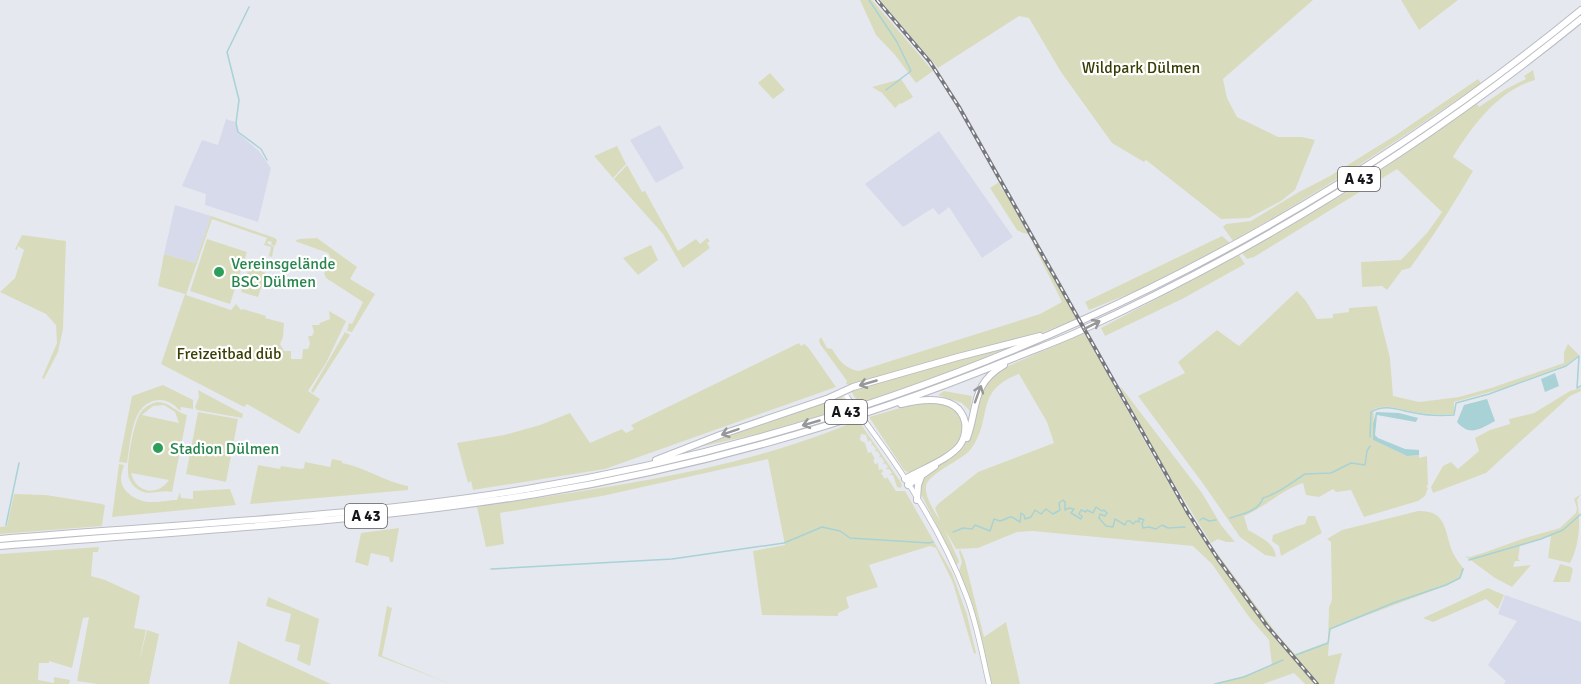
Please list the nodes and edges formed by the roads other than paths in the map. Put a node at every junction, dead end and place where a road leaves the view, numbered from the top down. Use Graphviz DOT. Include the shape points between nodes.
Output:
graph roads {
  1 [pos="1581,10"];
  2 [pos="1581,19"];
  3 [pos="1063,330"];
  4 [pos="1026,353"];
  5 [pos="846,394"];
  6 [pos="871,412"];
  7 [pos="622,471"];
  8 [pos="922,476"];
  9 [pos="907,482"];
  10 [pos="918,500"];
  11 [pos="0,539"];
  12 [pos="0,546"];
  13 [pos="989,684"];
  1 -- 3 [label="highway, A 43" via="1458,105 1335,187 1210,258"];
  4 -- 2 [label="highway, A 43, one-way" via="1081,331 1175,284 1313,208 1471,104"];
  3 -- 5 [label="highway, one-way" via="958,357"];
  3 -- 7 [label="highway, A 43, one-way" via="940,380 828,418"];
  4 -- 6 [label="highway, A 43"];
  8 -- 4 [label="highway, one-way" via="956,452 967,439 975,400 988,376"];
  5 -- 7 [label="highway, one-way"];
  5 -- 9 [label="main road, bridge"];
  6 -- 9 [label="highway" via="934,399 954,405 962,415 965,431 961,444"];
  6 -- 12 [label="highway, A 43" via="696,461 500,500 322,520"];
  7 -- 11 [label="highway, A 43" via="399,506"];
  8 -- 9 [label="highway"];
  8 -- 10 [label="highway"];
  9 -- 10 [label="main road"];
  10 -- 13 [label="main road" via="967,597"];
}
